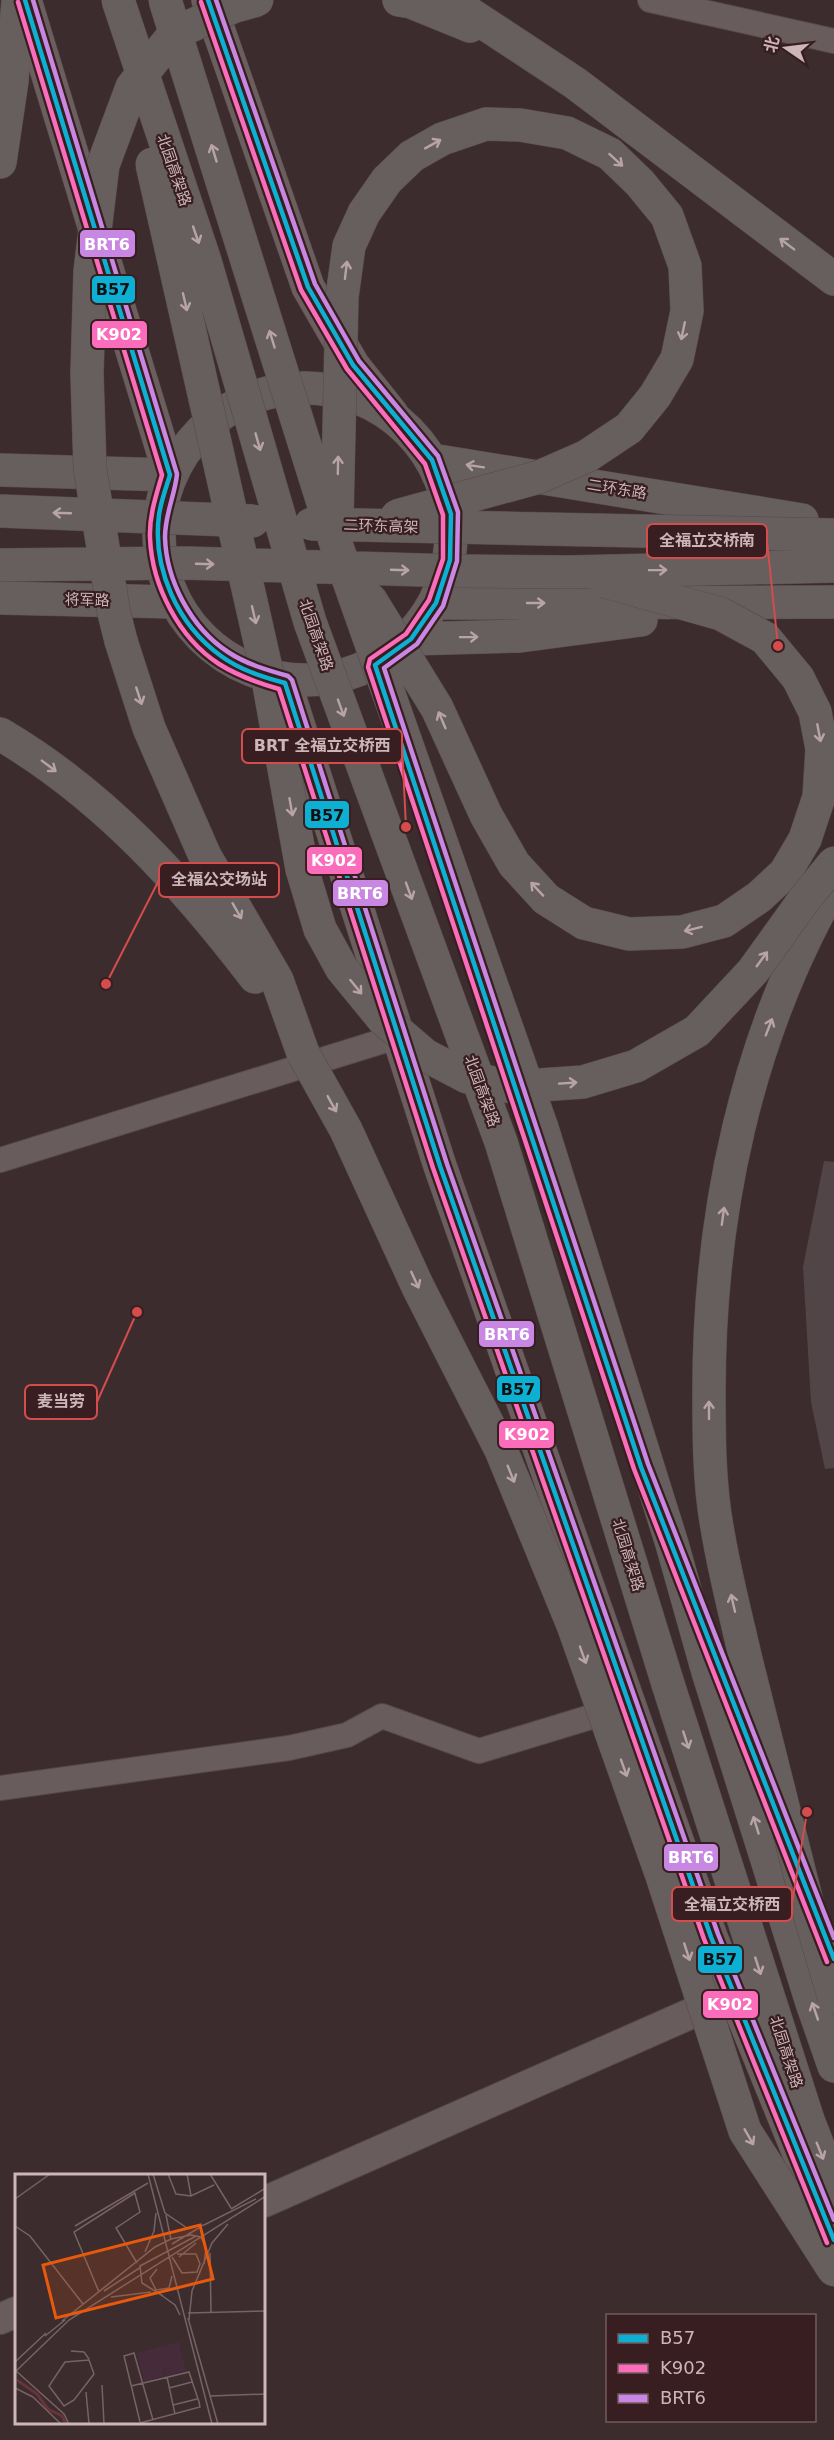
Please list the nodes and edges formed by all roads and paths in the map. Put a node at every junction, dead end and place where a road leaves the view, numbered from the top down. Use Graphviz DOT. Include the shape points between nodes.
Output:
graph roads {
  1 [pos="18,0"];
  2 [pos="25,0"];
  3 [pos="111,0"];
  4 [pos="118,0"];
  5 [pos="165,0"];
  6 [pos="208,0"];
  7 [pos="257,0"];
  8 [pos="399,0"];
  9 [pos="449,0"];
  10 [pos="650,0"];
  11 [pos="834,41"];
  12 [pos="575,83"];
  13 [pos="0,162"];
  14 [pos="834,279"];
  15 [pos="392,414"];
  16 [pos="432,460"];
  17 [pos="0,470"];
  18 [pos="170,475"];
  19 [pos="0,511"];
  20 [pos="451,514"];
  21 [pos="802,519"];
  22 [pos="834,519"];
  23 [pos="349,535"];
  24 [pos="834,535"];
  25 [pos="0,565"];
  26 [pos="834,566"];
  27 [pos="570,572"];
  28 [pos="0,598"];
  29 [pos="173,602"];
  30 [pos="770,602"];
  31 [pos="834,602"];
  32 [pos="436,603"];
  33 [pos="411,639"];
  34 [pos="375,665"];
  35 [pos="285,683"];
  36 [pos="0,734"];
  37 [pos="834,863"];
  38 [pos="834,884"];
  39 [pos="399,1036"];
  40 [pos="303,1053"];
  41 [pos="0,1160"];
  42 [pos="604,1713"];
  43 [pos="0,1788"];
  44 [pos="834,1959"];
  45 [pos="734,1994"];
  46 [pos="834,1997"];
  47 [pos="834,2066"];
  48 [pos="834,2187"];
  49 [pos="266,2201"];
  50 [pos="834,2240"];
  51 [pos="834,2270"];
  52 [pos="15,2312"];
  53 [pos="0,2319"];
  1 -- 13 [label="highway"];
  2 -- 18 [label="main road"];
  3 -- 37 [label="highway, one-way, bridge" via="170,235 263,656 302,869 320,929 342,969 383,1019 425,1055 467,1077 511,1087 583,1082 636,1065 697,1031 753,971"];
  4 -- 48 [label="highway, 北园高架路, one-way, bridge" via="205,261 310,622 501,1142 686,1740 808,2120"];
  23 -- 5 [label="highway, one-way, bridge"];
  6 -- 15 [label="main road" via="308,287 352,365"];
  7 -- 40 [label="highway, one-way, bridge" via="175,33 132,87 103,165 90,271 90,469 114,613 148,728 205,855 277,980"];
  8 -- 12 [label="highway" via="464,22"];
  9 -- 12 [label="highway"];
  10 -- 11 [label="street"];
  14 -- 12 [label="highway, one-way"];
  15 -- 16 [label="highway"];
  15 -- 18 [label="highway" via="347,393 295,387 243,401 200,431"];
  16 -- 20 [label="highway"];
  21 -- 16 [label="highway, 二环东路, one-way"];
  17 -- 18 [label="highway"];
  18 -- 29 [label="highway" via="159,517 160,561"];
  23 -- 19 [label="highway, 二环东高架, one-way, bridge"];
  20 -- 21 [label="highway, 二环东路"];
  20 -- 32 [label="highway" via="450,560"];
  21 -- 22 [label="highway, 二环东路"];
  23 -- 23 [label="highway, one-way, bridge" via="344,287 349,246 364,213 412,156 442,139 486,124 567,133 610,154 667,216 685,266 687,312 677,359 655,396 629,428 587,456 539,477"];
  23 -- 24 [label="highway, 二环东高架, bridge"];
  27 -- 23 [label="highway, one-way, bridge" via="721,614 765,638 798,678 815,712 822,749 819,797 806,839 785,873 724,921 682,932 629,934 585,922 546,899 514,864 486,815 437,708"];
  47 -- 23 [label="highway, one-way, bridge" via="708,1672 542,1128"];
  25 -- 27 [label="highway, one-way, bridge" via="185,563"];
  27 -- 26 [label="highway, one-way, bridge"];
  28 -- 29 [label="highway, 将军路"];
  29 -- 35 [label="highway" via="201,640 240,668"];
  30 -- 31 [label="highway"];
  32 -- 30 [label="highway, one-way"];
  33 -- 30 [label="highway, one-way" via="520,636"];
  32 -- 33 [label="highway"];
  33 -- 34 [label="highway"];
  34 -- 35 [label="highway"];
  34 -- 44 [label="main road" via="641,1467"];
  35 -- 39 [label="main road"];
  36 -- 40 [label="highway, one-way" via="99,805 159,861 209,916 262,986"];
  46 -- 38 [label="highway, one-way, bridge" via="756,1702 726,1571 716,1525 709,1429 714,1281 735,1140 756,1061 781,995"];
  39 -- 41 [label="street"];
  39 -- 45 [label="main road" via="440,1166"];
  40 -- 42 [label="highway, one-way, bridge" via="346,1130 418,1287 501,1450 573,1625"];
  42 -- 43 [label="street" via="479,1751 382,1716 347,1735 289,1748"];
  42 -- 51 [label="highway, one-way, bridge" via="745,2131"];
  45 -- 49 [label="street"];
  45 -- 50 [label="main road"];
  52 -- 53 [label="street"];
}
